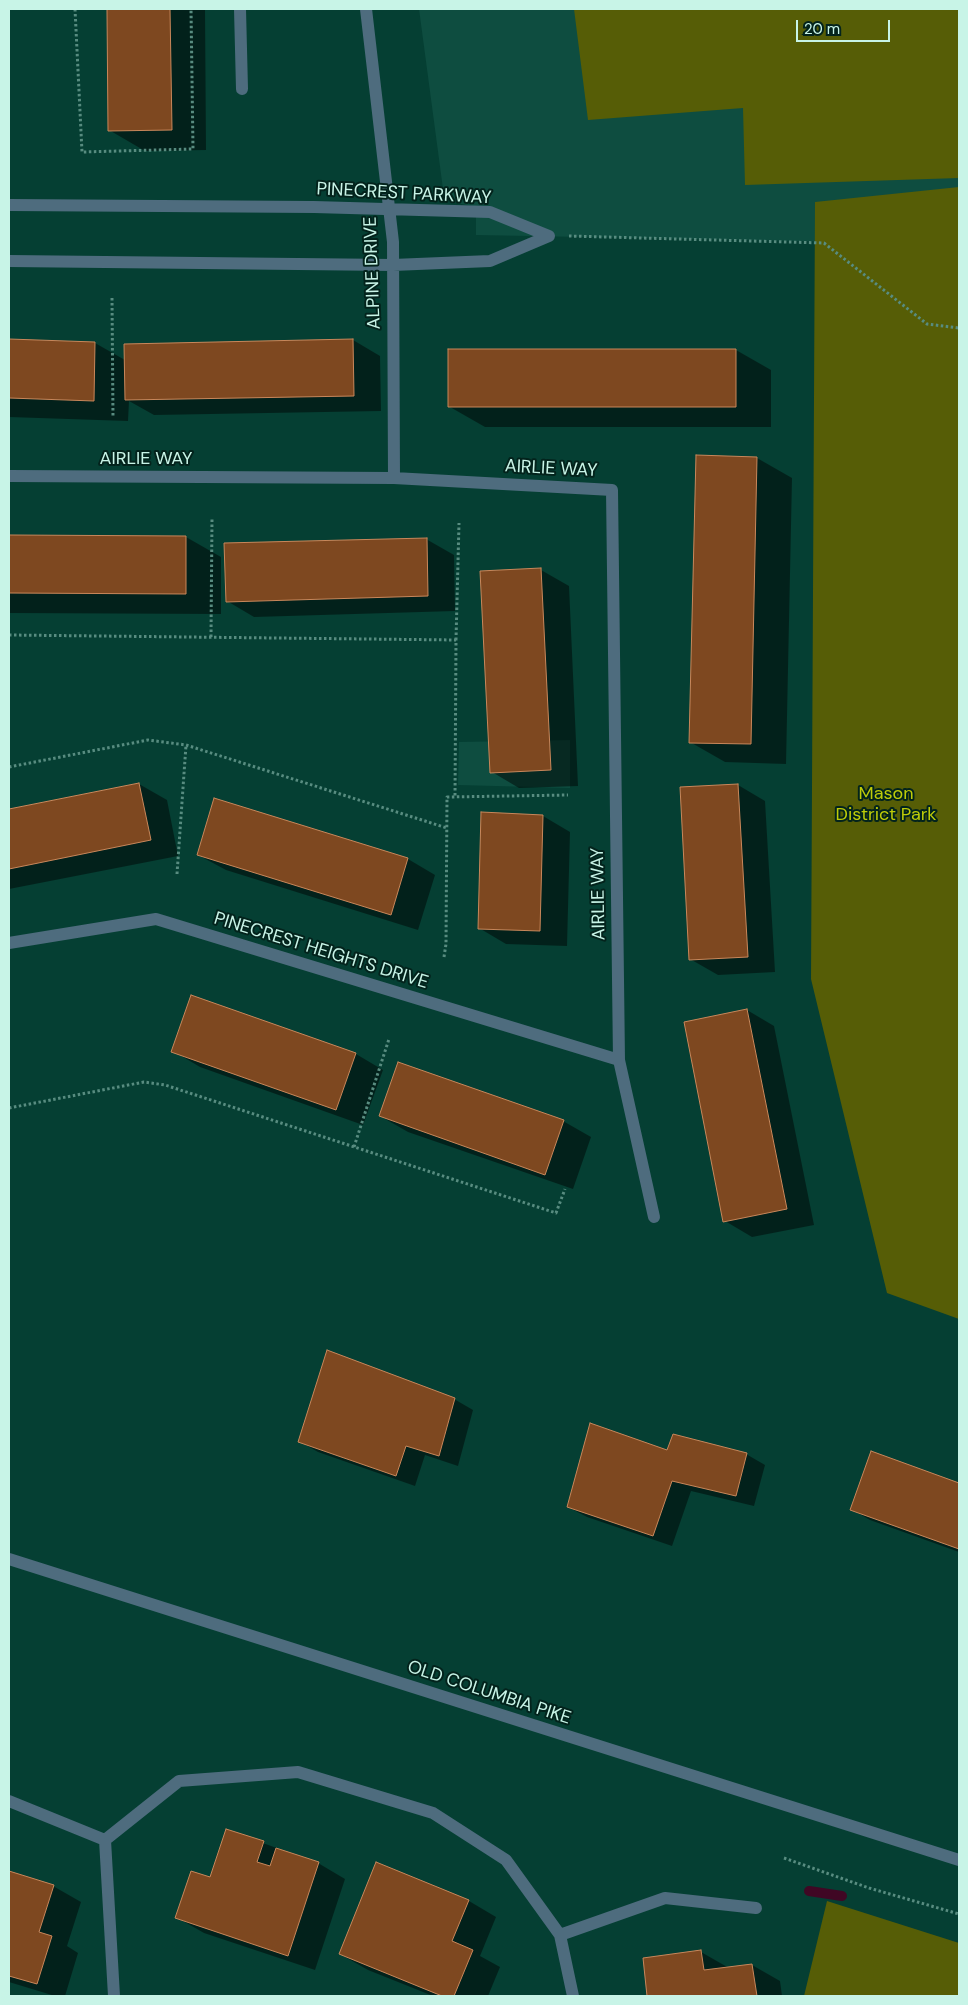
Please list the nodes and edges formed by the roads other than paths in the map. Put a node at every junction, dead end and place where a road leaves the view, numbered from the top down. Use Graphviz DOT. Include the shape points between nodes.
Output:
graph roads {
  1 [pos="240,9"];
  2 [pos="366,9"];
  3 [pos="242,89"];
  4 [pos="9,205"];
  5 [pos="388,209"];
  6 [pos="9,261"];
  7 [pos="393,265"];
  8 [pos="9,476"];
  9 [pos="394,478"];
  10 [pos="9,943"];
  11 [pos="619,1060"];
  12 [pos="654,1217"];
  13 [pos="9,1559"];
  14 [pos="9,1801"];
  15 [pos="105,1840"];
  16 [pos="959,1860"];
  17 [pos="756,1908"];
  18 [pos="560,1935"];
  19 [pos="114,1996"];
  20 [pos="573,1996"];
  1 -- 3 [label="street"];
  2 -- 5 [label="street, ALPINE DRIVE"];
  4 -- 5 [label="street, PINECREST PARKWAY"];
  5 -- 7 [label="street, ALPINE DRIVE"];
  5 -- 7 [label="street, PINECREST PARKWAY" via="490,212 549,236 490,261"];
  6 -- 7 [label="street"];
  7 -- 9 [label="street, ALPINE DRIVE"];
  8 -- 9 [label="street, AIRLIE WAY"];
  9 -- 11 [label="street, AIRLIE WAY" via="612,490"];
  10 -- 11 [label="street, PINECREST HEIGHTS DRIVE" via="156,919"];
  11 -- 12 [label="street"];
  13 -- 16 [label="street, OLD COLUMBIA PIKE"];
  14 -- 15 [label="street"];
  15 -- 18 [label="street" via="179,1781 298,1772 433,1812 506,1860"];
  15 -- 19 [label="street"];
  17 -- 18 [label="street" via="665,1898"];
  18 -- 20 [label="street"];
}
